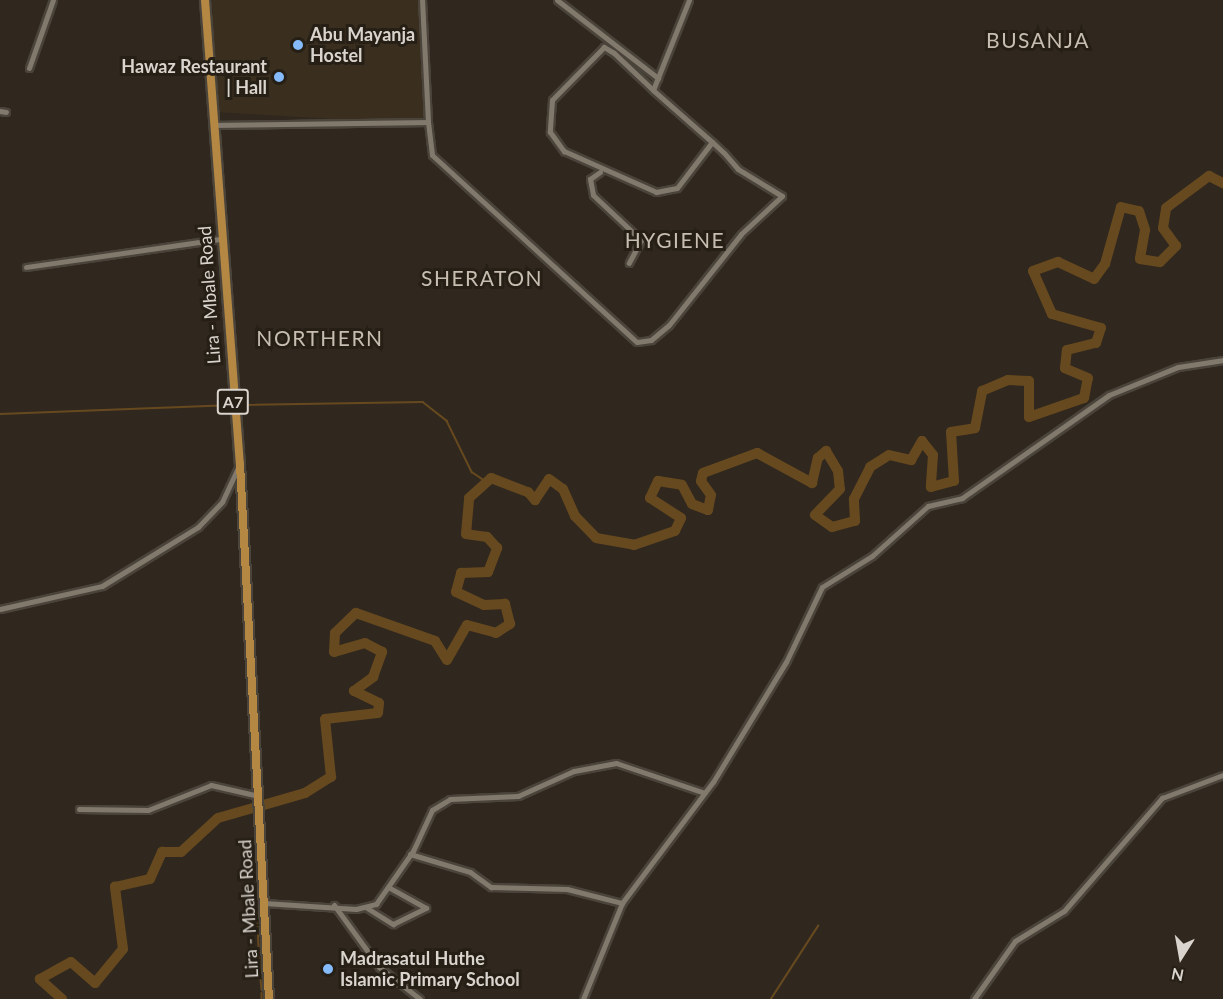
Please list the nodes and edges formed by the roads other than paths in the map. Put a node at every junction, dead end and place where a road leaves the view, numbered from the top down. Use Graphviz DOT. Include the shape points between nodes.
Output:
graph roads {
  1 [pos="53,0"];
  2 [pos="205,0"];
  3 [pos="422,0"];
  4 [pos="557,0"];
  5 [pos="689,0"];
  6 [pos="29,68"];
  7 [pos="658,78"];
  8 [pos="653,90"];
  9 [pos="428,122"];
  10 [pos="215,125"];
  11 [pos="712,142"];
  12 [pos="600,172"];
  13 [pos="221,239"];
  14 [pos="629,263"];
  15 [pos="26,267"];
  16 [pos="1223,360"];
  17 [pos="240,464"];
  18 [pos="0,609"];
  19 [pos="1223,775"];
  20 [pos="702,792"];
  21 [pos="260,800"];
  22 [pos="79,809"];
  23 [pos="411,854"];
  24 [pos="390,888"];
  25 [pos="264,903"];
  26 [pos="622,903"];
  27 [pos="334,905"];
  28 [pos="367,908"];
  29 [pos="269,999"];
  30 [pos="420,999"];
  31 [pos="583,999"];
  32 [pos="974,999"];
  1 -- 6 [label="street"];
  2 -- 10 [label="main road, Lira - Mbale Road / A7"];
  3 -- 9 [label="street"];
  4 -- 7 [label="street"];
  5 -- 7 [label="street"];
  7 -- 8 [label="street"];
  8 -- 11 [label="street"];
  8 -- 12 [label="street" via="599,47 553,97 548,123 555,141"];
  9 -- 10 [label="street"];
  9 -- 11 [label="street" via="432,155 637,342 651,340 669,326 741,234 783,196 738,169"];
  10 -- 13 [label="main road, Lira - Mbale Road / A7"];
  11 -- 12 [label="street" via="671,192"];
  12 -- 14 [label="street" via="590,179 593,195 641,240"];
  13 -- 15 [label="street"];
  13 -- 17 [label="main road, Lira - Mbale Road / A7"];
  16 -- 20 [label="street" via="1178,367 1109,395 962,498 928,506 872,556 827,582 754,717"];
  17 -- 18 [label="street" via="222,502 198,527 102,586"];
  17 -- 21 [label="main road, Lira - Mbale Road / A7"];
  19 -- 32 [label="street" via="1162,798 1064,911 1015,941"];
  20 -- 23 [label="street" via="622,764 584,768 518,796 445,801 432,810"];
  20 -- 26 [label="street"];
  21 -- 22 [label="street" via="211,785 148,810"];
  21 -- 25 [label="main road, Lira - Mbale Road / A7"];
  23 -- 24 [label="street"];
  23 -- 26 [label="street" via="470,872 491,886 586,891"];
  24 -- 28 [label="street"];
  24 -- 28 [label="street" via="426,908 393,924"];
  25 -- 27 [label="street"];
  25 -- 29 [label="main road, Lira - Mbale Road / A7"];
  26 -- 31 [label="street"];
  27 -- 28 [label="street"];
  27 -- 30 [label="street" via="380,967"];
}
